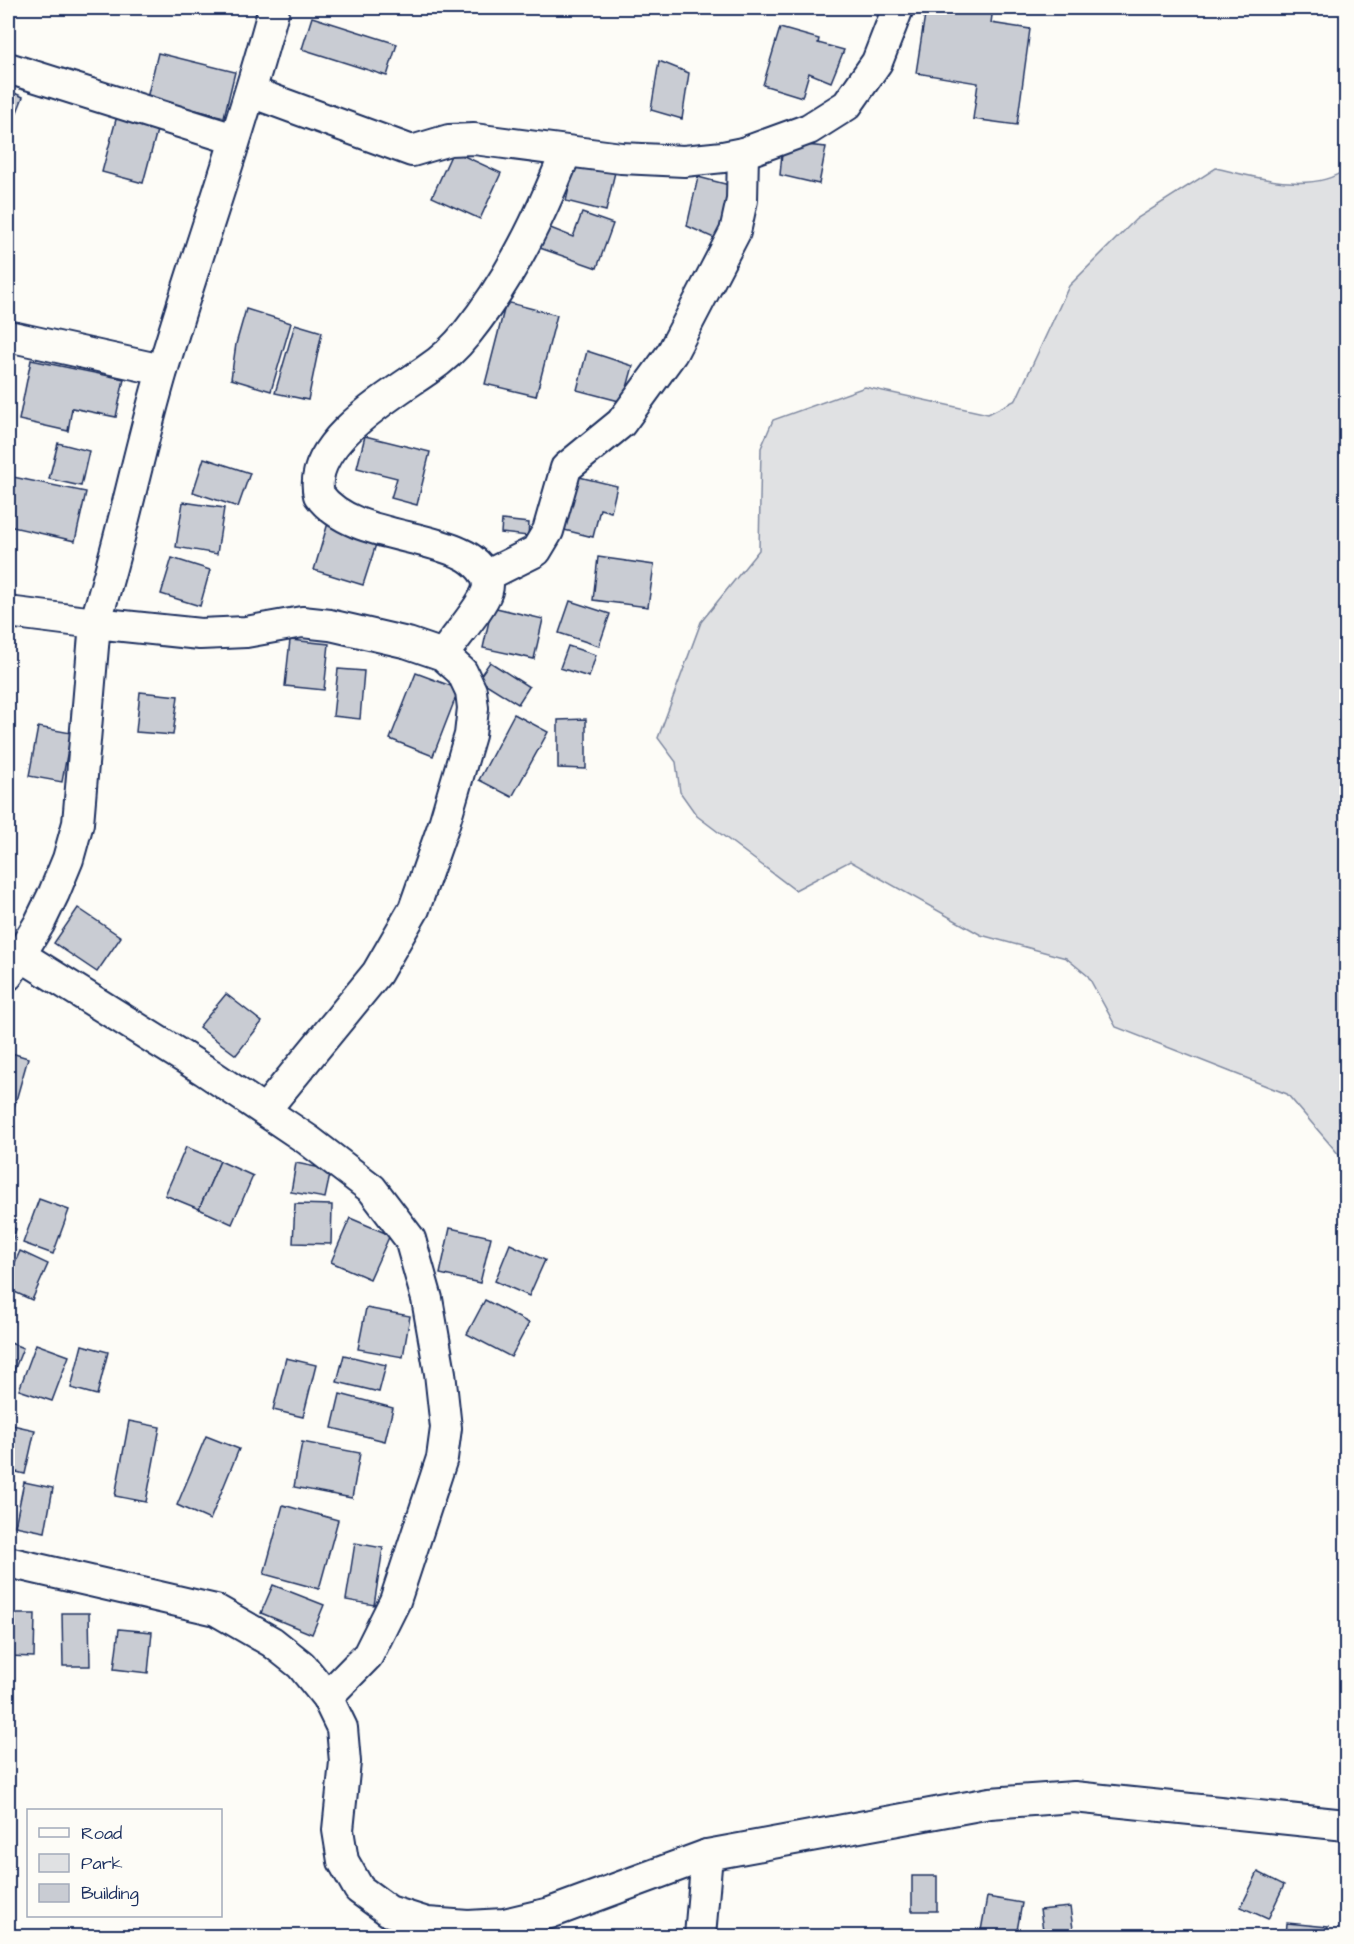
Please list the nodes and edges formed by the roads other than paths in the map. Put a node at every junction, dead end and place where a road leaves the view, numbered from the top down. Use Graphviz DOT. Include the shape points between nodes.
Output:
graph roads {
  1 [pos="274,8"];
  2 [pos="898,8"];
  3 [pos="8,68"];
  4 [pos="251,92"];
  5 [pos="234,139"];
  6 [pos="566,152"];
  7 [pos="743,153"];
  8 [pos="8,336"];
  9 [pos="162,370"];
  10 [pos="486,576"];
  11 [pos="8,612"];
  12 [pos="95,623"];
  13 [pos="443,655"];
  14 [pos="14,965"];
  15 [pos="266,1110"];
  16 [pos="8,1562"];
  17 [pos="327,1697"];
  18 [pos="1347,1825"];
  19 [pos="707,1855"];
  20 [pos="700,1936"];
  1 -- 4 [label="street"];
  2 -- 7 [label="street" via="877,62 847,105 809,129"];
  3 -- 5 [label="street"];
  4 -- 5 [label="street"];
  4 -- 6 [label="street" via="411,151 458,139"];
  5 -- 9 [label="street"];
  6 -- 7 [label="street" via="684,161"];
  6 -- 10 [label="street" via="520,256 468,331 429,369 364,414 331,451 317,478 319,495 342,515 459,552"];
  7 -- 10 [label="street" via="744,176 735,232 672,352 621,423 566,468 548,531 536,551"];
  8 -- 9 [label="street"];
  9 -- 12 [label="street"];
  10 -- 13 [label="street" via="485,594"];
  11 -- 12 [label="street"];
  12 -- 13 [label="street" via="200,634 246,632 302,622 381,636"];
  12 -- 14 [label="street" via="78,823 54,893"];
  13 -- 15 [label="street" via="462,672 471,691 470,735 414,909 376,973"];
  14 -- 15 [label="street"];
  15 -- 17 [label="street" via="372,1189 410,1239 427,1299 444,1400 442,1458 395,1601 368,1655"];
  16 -- 17 [label="street" via="216,1610 272,1642 301,1665"];
  17 -- 19 [label="street" via="342,1728 345,1762 339,1830 343,1861 359,1889 389,1911 428,1923 504,1923 550,1913"];
  18 -- 19 [label="street" via="1074,1797 990,1803"];
  19 -- 20 [label="street"];
}
